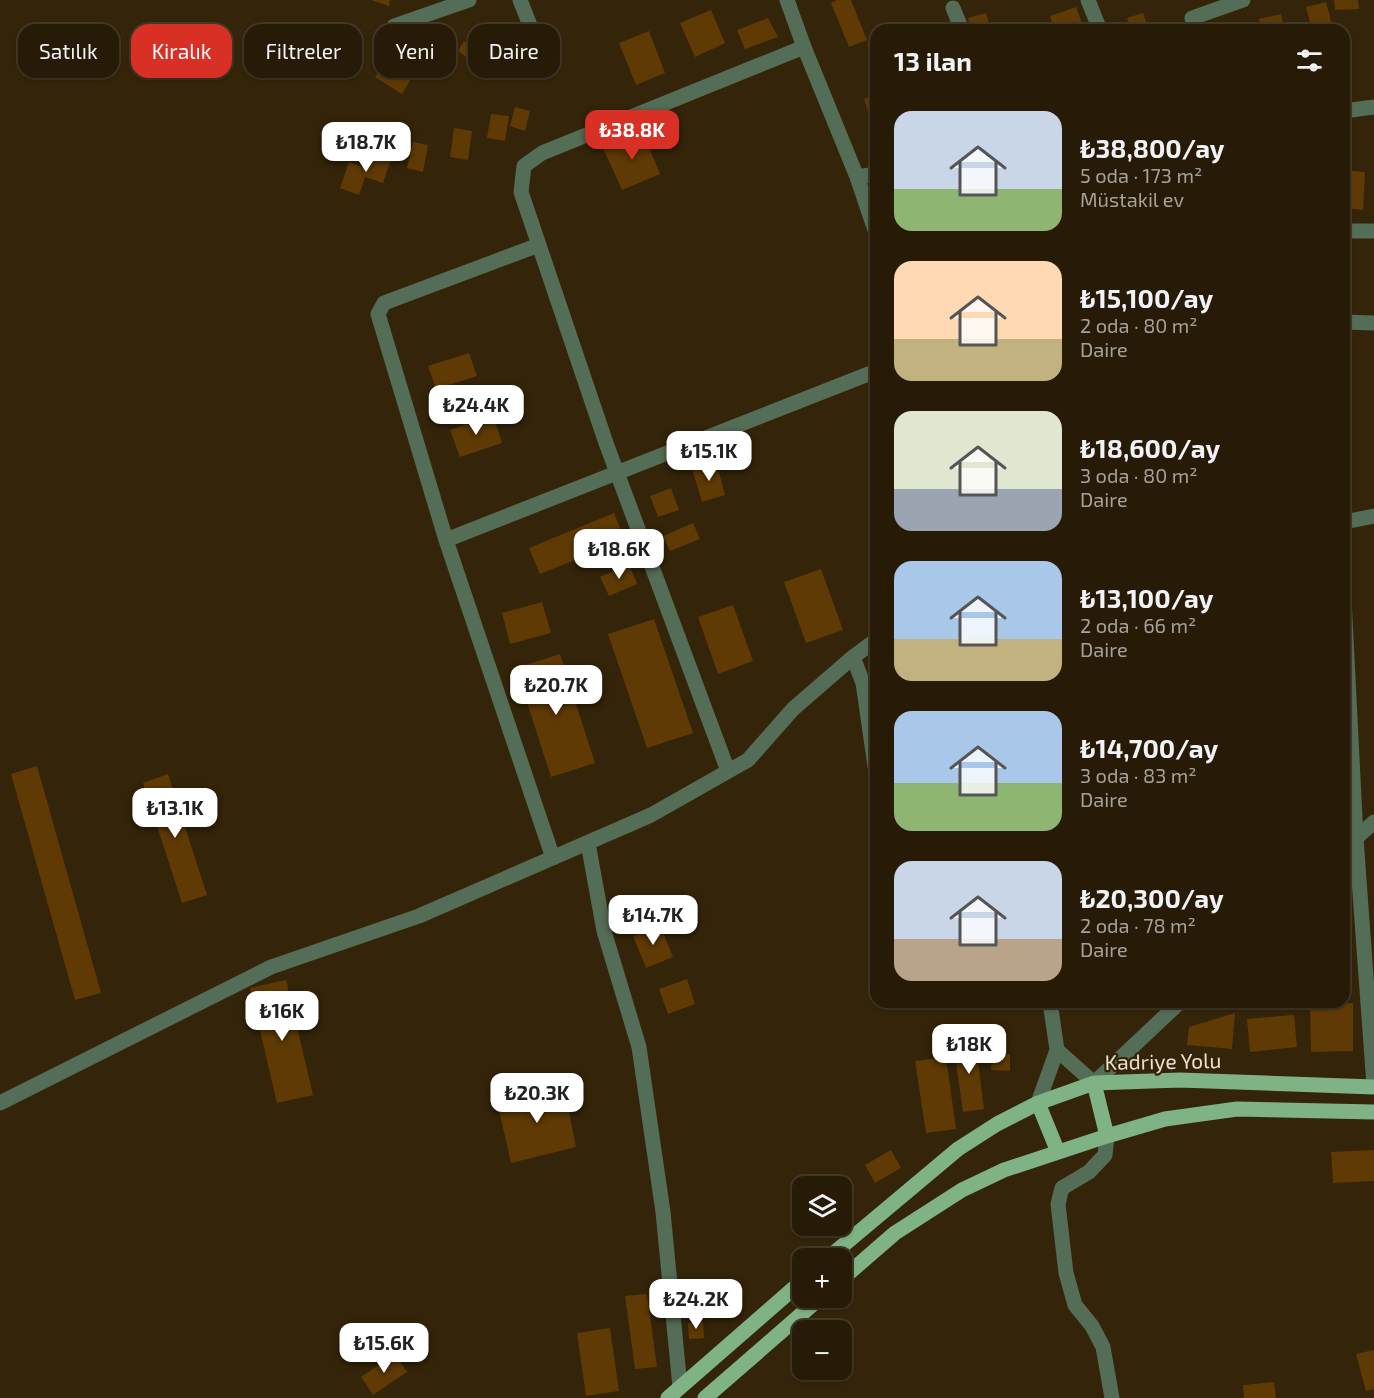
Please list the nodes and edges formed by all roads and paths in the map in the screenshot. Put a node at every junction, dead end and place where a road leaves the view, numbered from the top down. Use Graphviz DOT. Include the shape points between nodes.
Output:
graph roads {
  1 [pos="469,0"];
  2 [pos="520,0"];
  3 [pos="787,0"];
  4 [pos="1088,0"];
  5 [pos="1243,0"];
  6 [pos="953,8"];
  7 [pos="400,24"];
  8 [pos="530,24"];
  9 [pos="960,24"];
  10 [pos="1098,24"];
  11 [pos="1194,24"];
  12 [pos="804,47"];
  13 [pos="1374,107"];
  14 [pos="1350,110"];
  15 [pos="870,175"];
  16 [pos="857,177"];
  17 [pos="870,215"];
  18 [pos="1350,231"];
  19 [pos="1374,231"];
  20 [pos="539,245"];
  21 [pos="1350,322"];
  22 [pos="1374,323"];
  23 [pos="870,373"];
  24 [pos="617,472"];
  25 [pos="1374,516"];
  26 [pos="1350,521"];
  27 [pos="446,540"];
  28 [pos="870,644"];
  29 [pos="853,657"];
  30 [pos="1350,718"];
  31 [pos="870,731"];
  32 [pos="728,771"];
  33 [pos="1374,822"];
  34 [pos="1356,838"];
  35 [pos="588,843"];
  36 [pos="1350,844"];
  37 [pos="553,858"];
  38 [pos="1051,1008"];
  39 [pos="1174,1008"];
  40 [pos="1057,1050"];
  41 [pos="1094,1083"];
  42 [pos="1374,1086"];
  43 [pos="0,1103"];
  44 [pos="1038,1103"];
  45 [pos="1374,1112"];
  46 [pos="1107,1136"];
  47 [pos="1058,1152"];
  48 [pos="840,1248"];
  49 [pos="852,1270"];
  50 [pos="792,1290"];
  51 [pos="808,1308"];
  52 [pos="680,1387"];
  53 [pos="668,1398"];
  54 [pos="705,1398"];
  55 [pos="1112,1398"];
  1 -- 7 [label="street"];
  2 -- 8 [label="street"];
  3 -- 12 [label="street"];
  4 -- 10 [label="street"];
  5 -- 11 [label="street" via="1192,18"];
  6 -- 9 [label="street"];
  12 -- 16 [label="street"];
  12 -- 20 [label="street" via="542,153 524,166 521,192"];
  13 -- 14 [label="street"];
  15 -- 16 [label="street"];
  16 -- 17 [label="street"];
  18 -- 19 [label="street"];
  20 -- 24 [label="street"];
  20 -- 27 [label="street" via="384,303 378,314"];
  21 -- 22 [label="street"];
  23 -- 24 [label="street"];
  24 -- 27 [label="street"];
  24 -- 32 [label="street"];
  25 -- 26 [label="street"];
  27 -- 37 [label="street"];
  28 -- 29 [label="street"];
  29 -- 31 [label="street" via="863,683"];
  29 -- 32 [label="street" via="793,710 748,760"];
  30 -- 34 [label="street"];
  32 -- 35 [label="street" via="651,816"];
  33 -- 34 [label="street"];
  34 -- 36 [label="street"];
  34 -- 42 [label="street"];
  35 -- 37 [label="street"];
  35 -- 52 [label="street" via="604,931 639,1047 663,1212"];
  37 -- 43 [label="street" via="419,916 271,967"];
  38 -- 40 [label="street"];
  39 -- 41 [label="street"];
  40 -- 41 [label="street"];
  40 -- 44 [label="street"];
  41 -- 42 [label="main road, Kadriye Yolu" via="1180,1080"];
  41 -- 44 [label="main road, Kadriye Yolu"];
  41 -- 46 [label="main road"];
  44 -- 47 [label="main road"];
  44 -- 48 [label="main road, Kadriye Yolu" via="958,1149"];
  45 -- 46 [label="main road" via="1237,1109 1165,1119"];
  46 -- 47 [label="main road"];
  46 -- 55 [label="street" via="1105,1155 1089,1172 1062,1188 1058,1204 1066,1273 1075,1305 1103,1347"];
  47 -- 49 [label="main road" via="1004,1170 962,1190 895,1233"];
  50 -- 52 [label="main road"];
  51 -- 54 [label="main road"];
  52 -- 53 [label="main road"];
}
